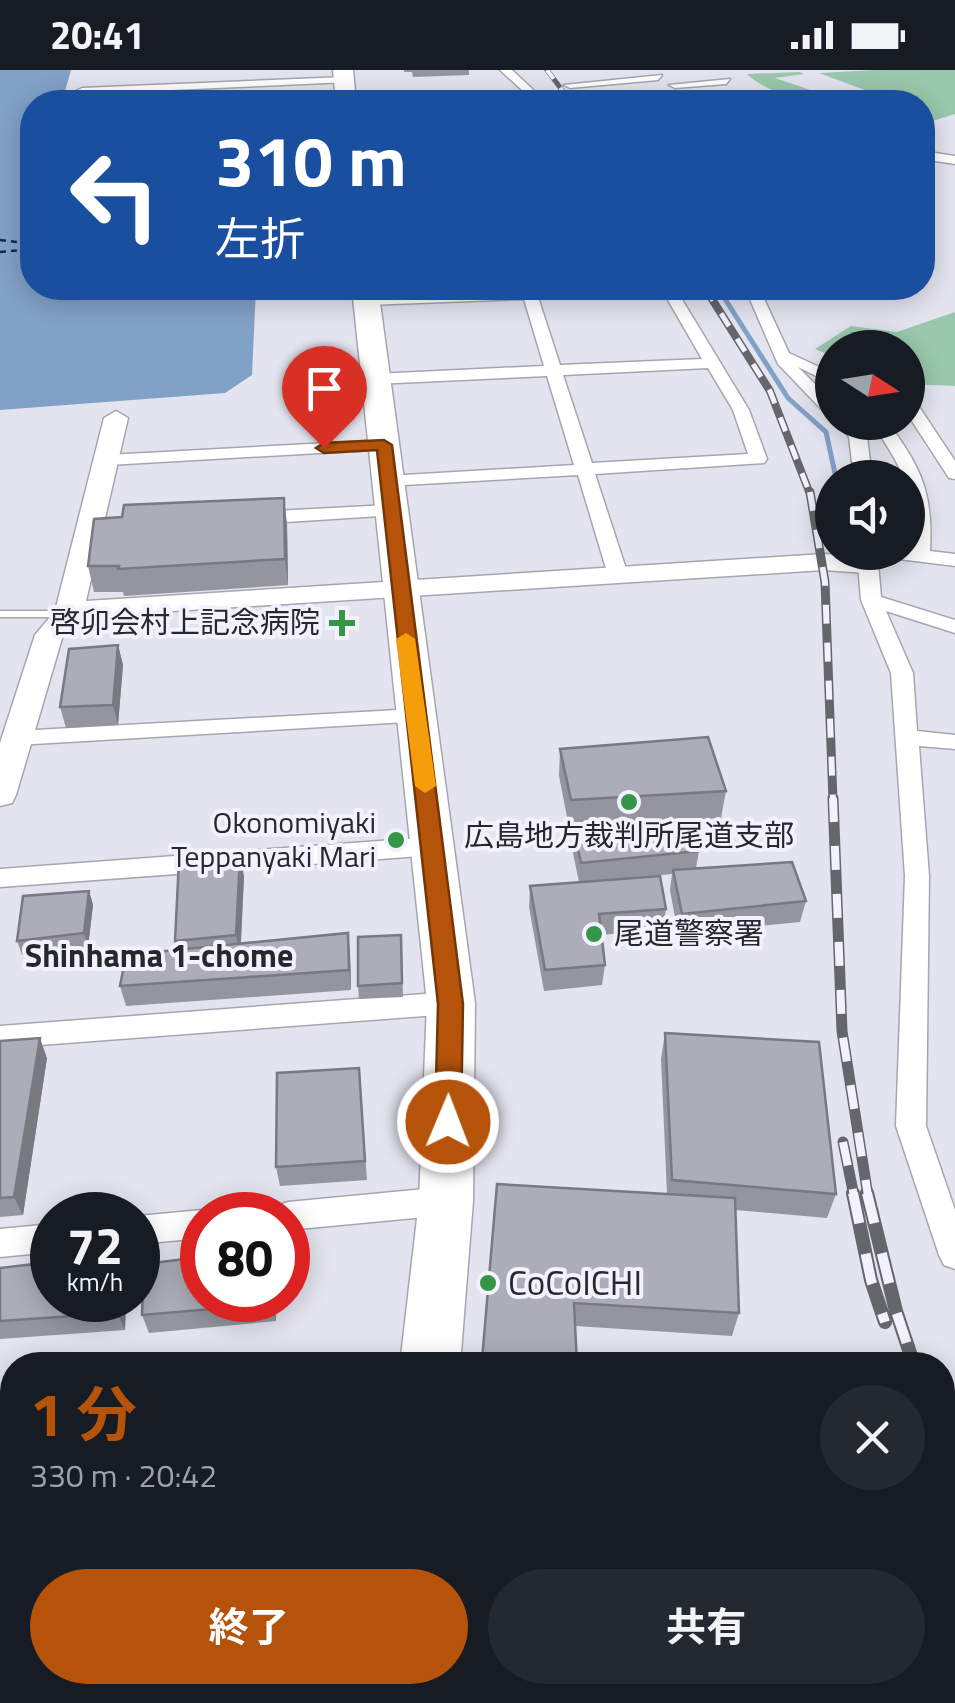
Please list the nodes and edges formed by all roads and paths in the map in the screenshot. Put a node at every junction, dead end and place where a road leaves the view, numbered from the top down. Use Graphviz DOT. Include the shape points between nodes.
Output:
graph roads {
  1 [pos="153,70"];
  2 [pos="206,70"];
  3 [pos="506,70"];
  4 [pos="557,70"];
  5 [pos="714,70"];
  6 [pos="344,75"];
  7 [pos="270,77"];
  8 [pos="658,77"];
  9 [pos="726,81"];
  10 [pos="219,85"];
  11 [pos="570,85"];
  12 [pos="675,85"];
  13 [pos="168,87"];
  14 [pos="104,90"];
  15 [pos="528,90"];
  16 [pos="574,90"];
  17 [pos="724,90"];
  18 [pos="367,300"];
  19 [pos="531,300"];
  20 [pos="676,300"];
  21 [pos="757,300"];
  22 [pos="783,357"];
  23 [pos="716,363"];
  24 [pos="554,370"];
  25 [pos="815,371"];
  26 [pos="375,379"];
  27 [pos="815,394"];
  28 [pos="116,418"];
  29 [pos="925,428"];
  30 [pos="893,442"];
  31 [pos="936,444"];
  32 [pos="955,446"];
  33 [pos="108,460"];
  34 [pos="905,460"];
  35 [pos="583,471"];
  36 [pos="955,474"];
  37 [pos="387,479"];
  38 [pos="242,519"];
  39 [pos="925,555"];
  40 [pos="955,560"];
  41 [pos="815,563"];
  42 [pos="874,570"];
  43 [pos="618,575"];
  44 [pos="399,589"];
  45 [pos="871,600"];
  46 [pos="0,614"];
  47 [pos="69,614"];
  48 [pos="955,628"];
  49 [pos="416,716"];
  50 [pos="906,736"];
  51 [pos="16,738"];
  52 [pos="955,742"];
  53 [pos="0,796"];
  54 [pos="434,846"];
  55 [pos="0,878"];
  56 [pos="450,1004"];
  57 [pos="0,1037"];
  58 [pos="446,1202"];
  59 [pos="310,1214"];
  60 [pos="30,1241"];
  61 [pos="0,1244"];
  62 [pos="954,1251"];
  63 [pos="431,1352"];
  1 -- 13 [label="street"];
  2 -- 10 [label="street"];
  3 -- 15 [label="street"];
  4 -- 11 [label="street"];
  5 -- 9 [label="street"];
  6 -- 7 [label="street"];
  7 -- 10 [label="street"];
  8 -- 11 [label="street"];
  9 -- 12 [label="street"];
  9 -- 17 [label="street"];
  10 -- 13 [label="street"];
  11 -- 16 [label="street"];
  13 -- 14 [label="street"];
  18 -- 26 [label="highway"];
  19 -- 24 [label="street"];
  20 -- 23 [label="street"];
  21 -- 22 [label="street"];
  22 -- 25 [label="street"];
  22 -- 27 [label="street"];
  23 -- 24 [label="street"];
  23 -- 35 [label="street" via="758,459"];
  24 -- 26 [label="street"];
  24 -- 35 [label="street"];
  26 -- 37 [label="highway"];
  28 -- 33 [label="street"];
  29 -- 31 [label="street"];
  30 -- 31 [label="street"];
  30 -- 34 [label="street"];
  31 -- 32 [label="street"];
  31 -- 36 [label="street"];
  33 -- 37 [label="street"];
  33 -- 47 [label="street" via="100,526"];
  35 -- 37 [label="street"];
  35 -- 43 [label="street"];
  37 -- 38 [label="street"];
  37 -- 44 [label="highway"];
  39 -- 40 [label="street"];
  41 -- 43 [label="street"];
  42 -- 45 [label="street"];
  43 -- 44 [label="street"];
  44 -- 47 [label="street"];
  44 -- 49 [label="highway"];
  45 -- 48 [label="street"];
  45 -- 50 [label="street" via="902,674"];
  46 -- 47 [label="lane"];
  47 -- 51 [label="street" via="49,635"];
  49 -- 51 [label="street"];
  49 -- 54 [label="highway"];
  50 -- 52 [label="street"];
  50 -- 62 [label="street" via="917,876 910,1126"];
  51 -- 53 [label="street"];
  54 -- 55 [label="street"];
  54 -- 56 [label="highway"];
  56 -- 57 [label="street"];
  56 -- 58 [label="highway"];
  58 -- 59 [label="street"];
  58 -- 63 [label="highway"];
  60 -- 61 [label="street"];
}
